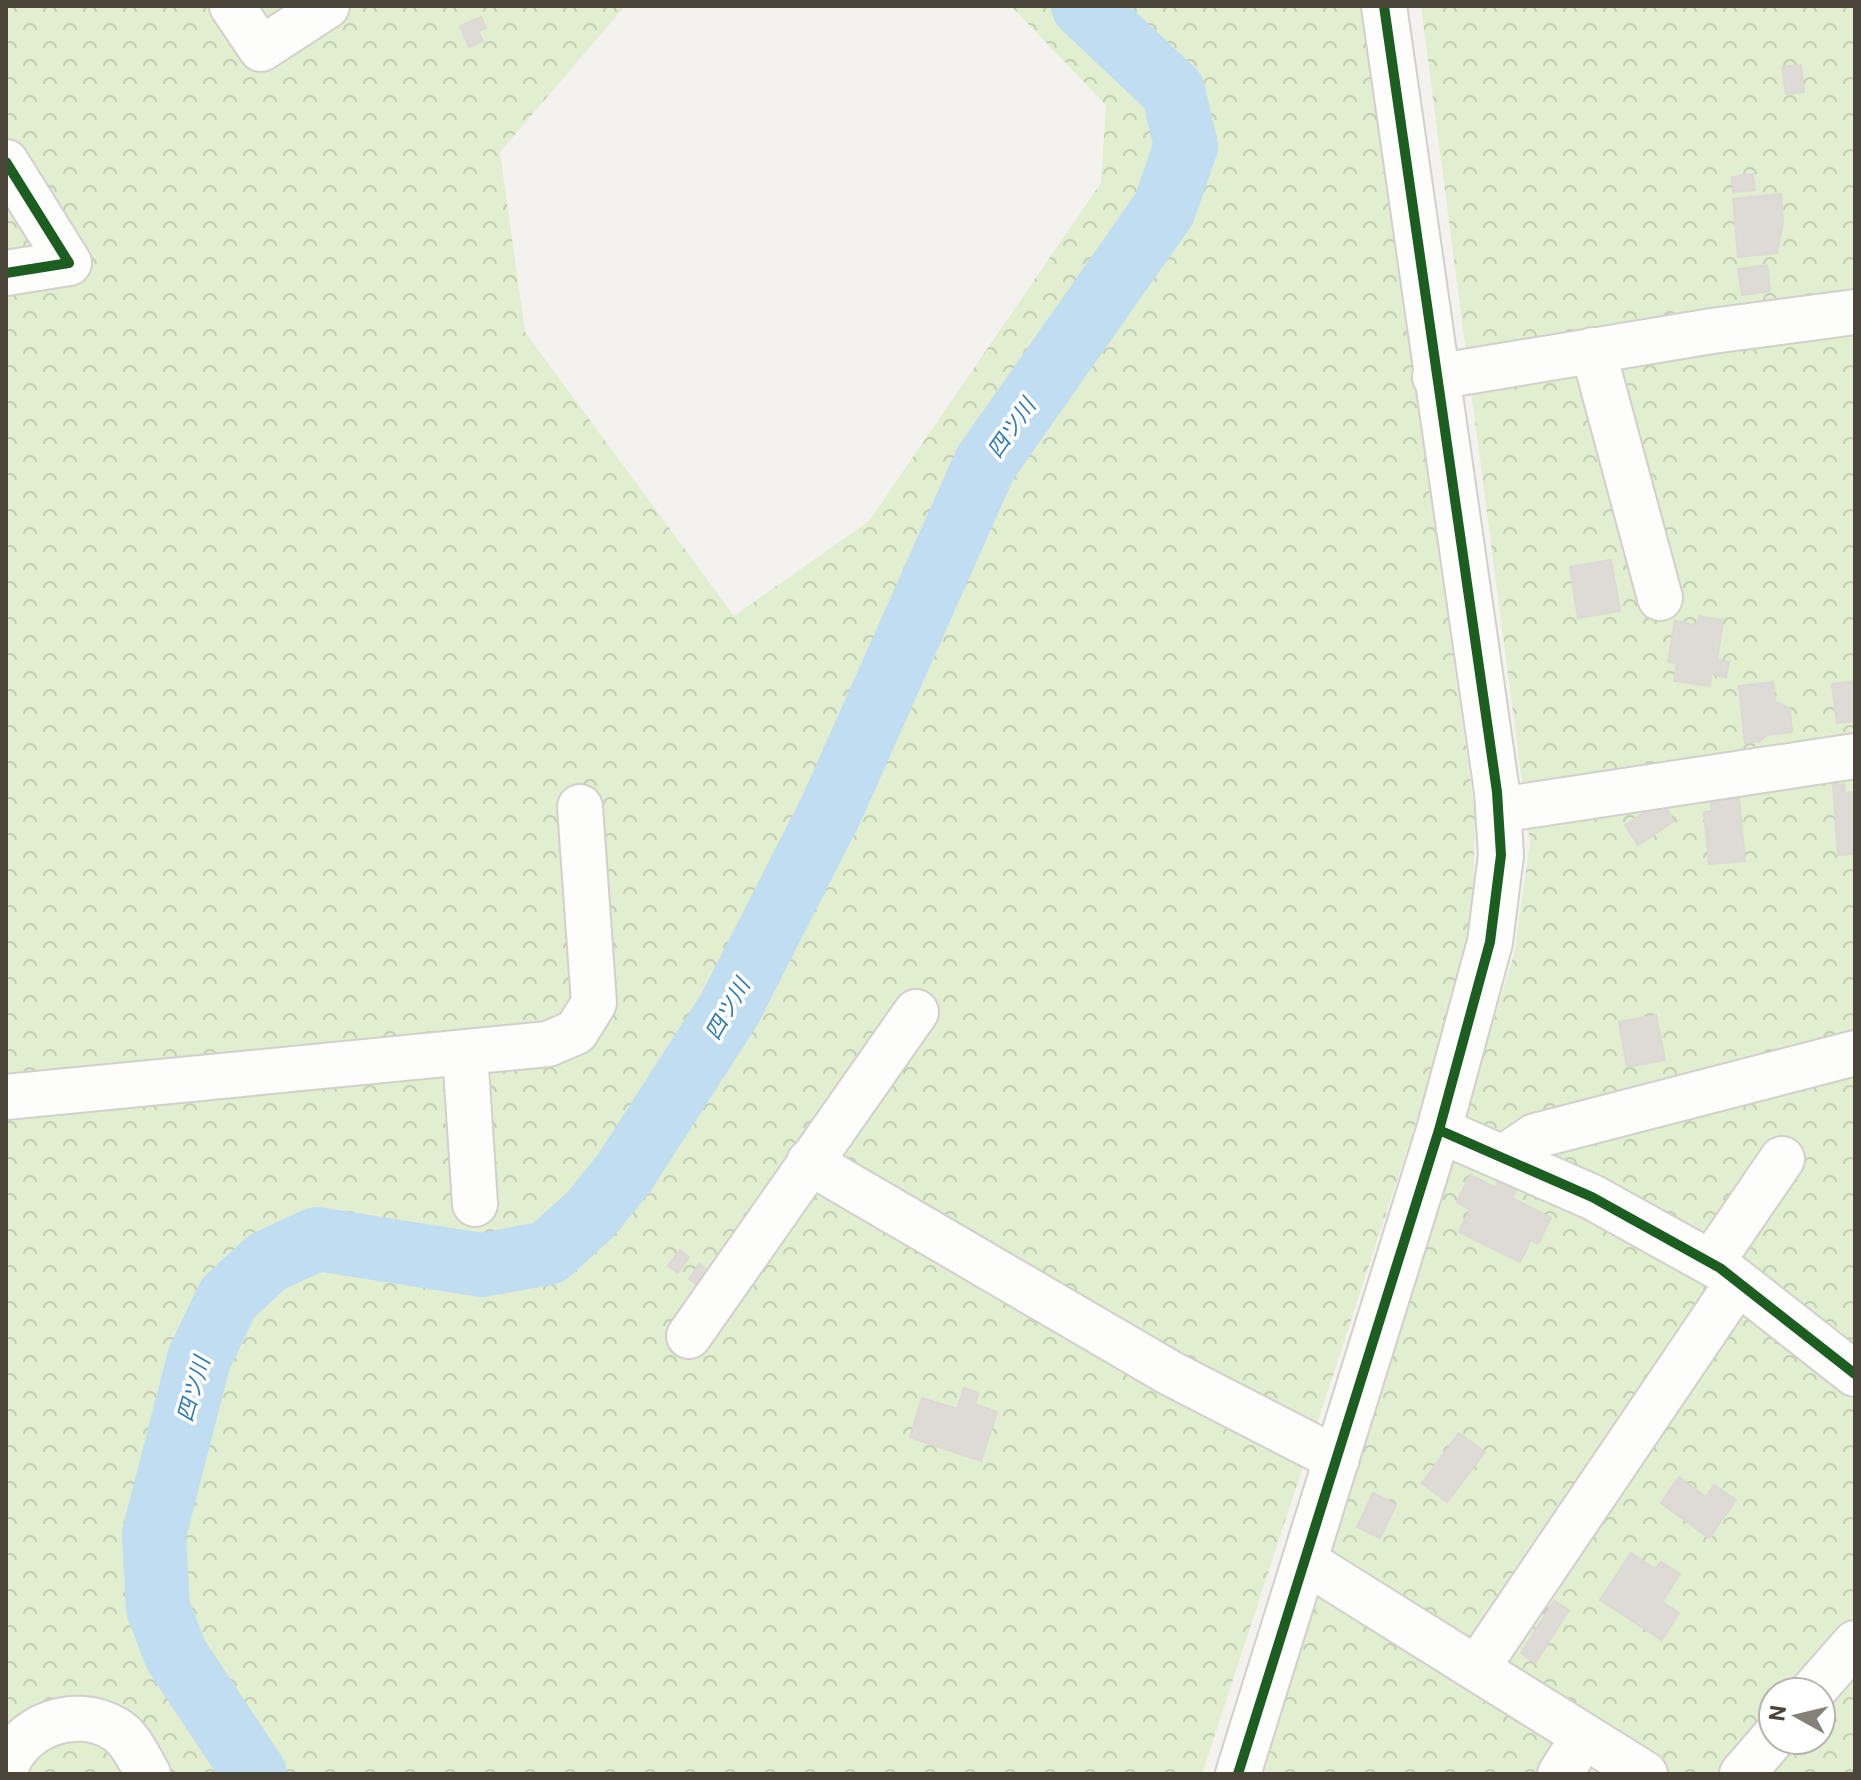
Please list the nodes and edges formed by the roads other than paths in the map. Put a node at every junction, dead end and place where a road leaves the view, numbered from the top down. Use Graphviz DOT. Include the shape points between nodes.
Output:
graph roads {
  1 [pos="232,6"];
  2 [pos="327,6"];
  3 [pos="1384,6"];
  4 [pos="6,162"];
  5 [pos="6,273"];
  6 [pos="1855,312"];
  7 [pos="1593,350"];
  8 [pos="1435,377"];
  9 [pos="1660,598"];
  10 [pos="1855,756"];
  11 [pos="580,807"];
  12 [pos="1499,810"];
  13 [pos="916,1012"];
  14 [pos="465,1052"];
  15 [pos="1855,1053"];
  16 [pos="6,1097"];
  17 [pos="1439,1130"];
  18 [pos="1504,1157"];
  19 [pos="1782,1159"];
  20 [pos="809,1162"];
  21 [pos="475,1204"];
  22 [pos="1724,1272"];
  23 [pos="689,1336"];
  24 [pos="1855,1374"];
  25 [pos="1337,1459"];
  26 [pos="1306,1562"];
  27 [pos="1855,1643"];
  28 [pos="1477,1668"];
  29 [pos="1826,1676"];
  30 [pos="1583,1737"];
  31 [pos="1758,1756"];
  32 [pos="6,1767"];
  33 [pos="148,1774"];
  34 [pos="1238,1774"];
  35 [pos="1560,1774"];
  36 [pos="1645,1774"];
  37 [pos="1742,1774"];
  1 -- 2 [label="street" via="261,49"];
  3 -- 8 [label="street"];
  4 -- 5 [label="street" via="69,263"];
  6 -- 7 [label="street"];
  7 -- 8 [label="street"];
  7 -- 9 [label="street"];
  8 -- 12 [label="street"];
  10 -- 12 [label="street"];
  11 -- 14 [label="street" via="594,1003 576,1032 548,1044"];
  12 -- 17 [label="street" via="1501,855 1490,942"];
  13 -- 20 [label="street"];
  14 -- 16 [label="street"];
  14 -- 21 [label="street"];
  15 -- 18 [label="street" via="1535,1136"];
  17 -- 18 [label="street"];
  17 -- 25 [label="street"];
  18 -- 22 [label="street" via="1592,1197"];
  19 -- 22 [label="street"];
  20 -- 23 [label="street"];
  20 -- 25 [label="street" via="1170,1373"];
  22 -- 24 [label="street"];
  22 -- 28 [label="street"];
  25 -- 26 [label="street"];
  26 -- 28 [label="street"];
  26 -- 34 [label="street"];
  27 -- 29 [label="street"];
  28 -- 30 [label="street"];
  30 -- 35 [label="street"];
  30 -- 36 [label="street"];
  31 -- 37 [label="street"];
  32 -- 33 [label="street" via="23,1736 63,1719 116,1729"];
}
